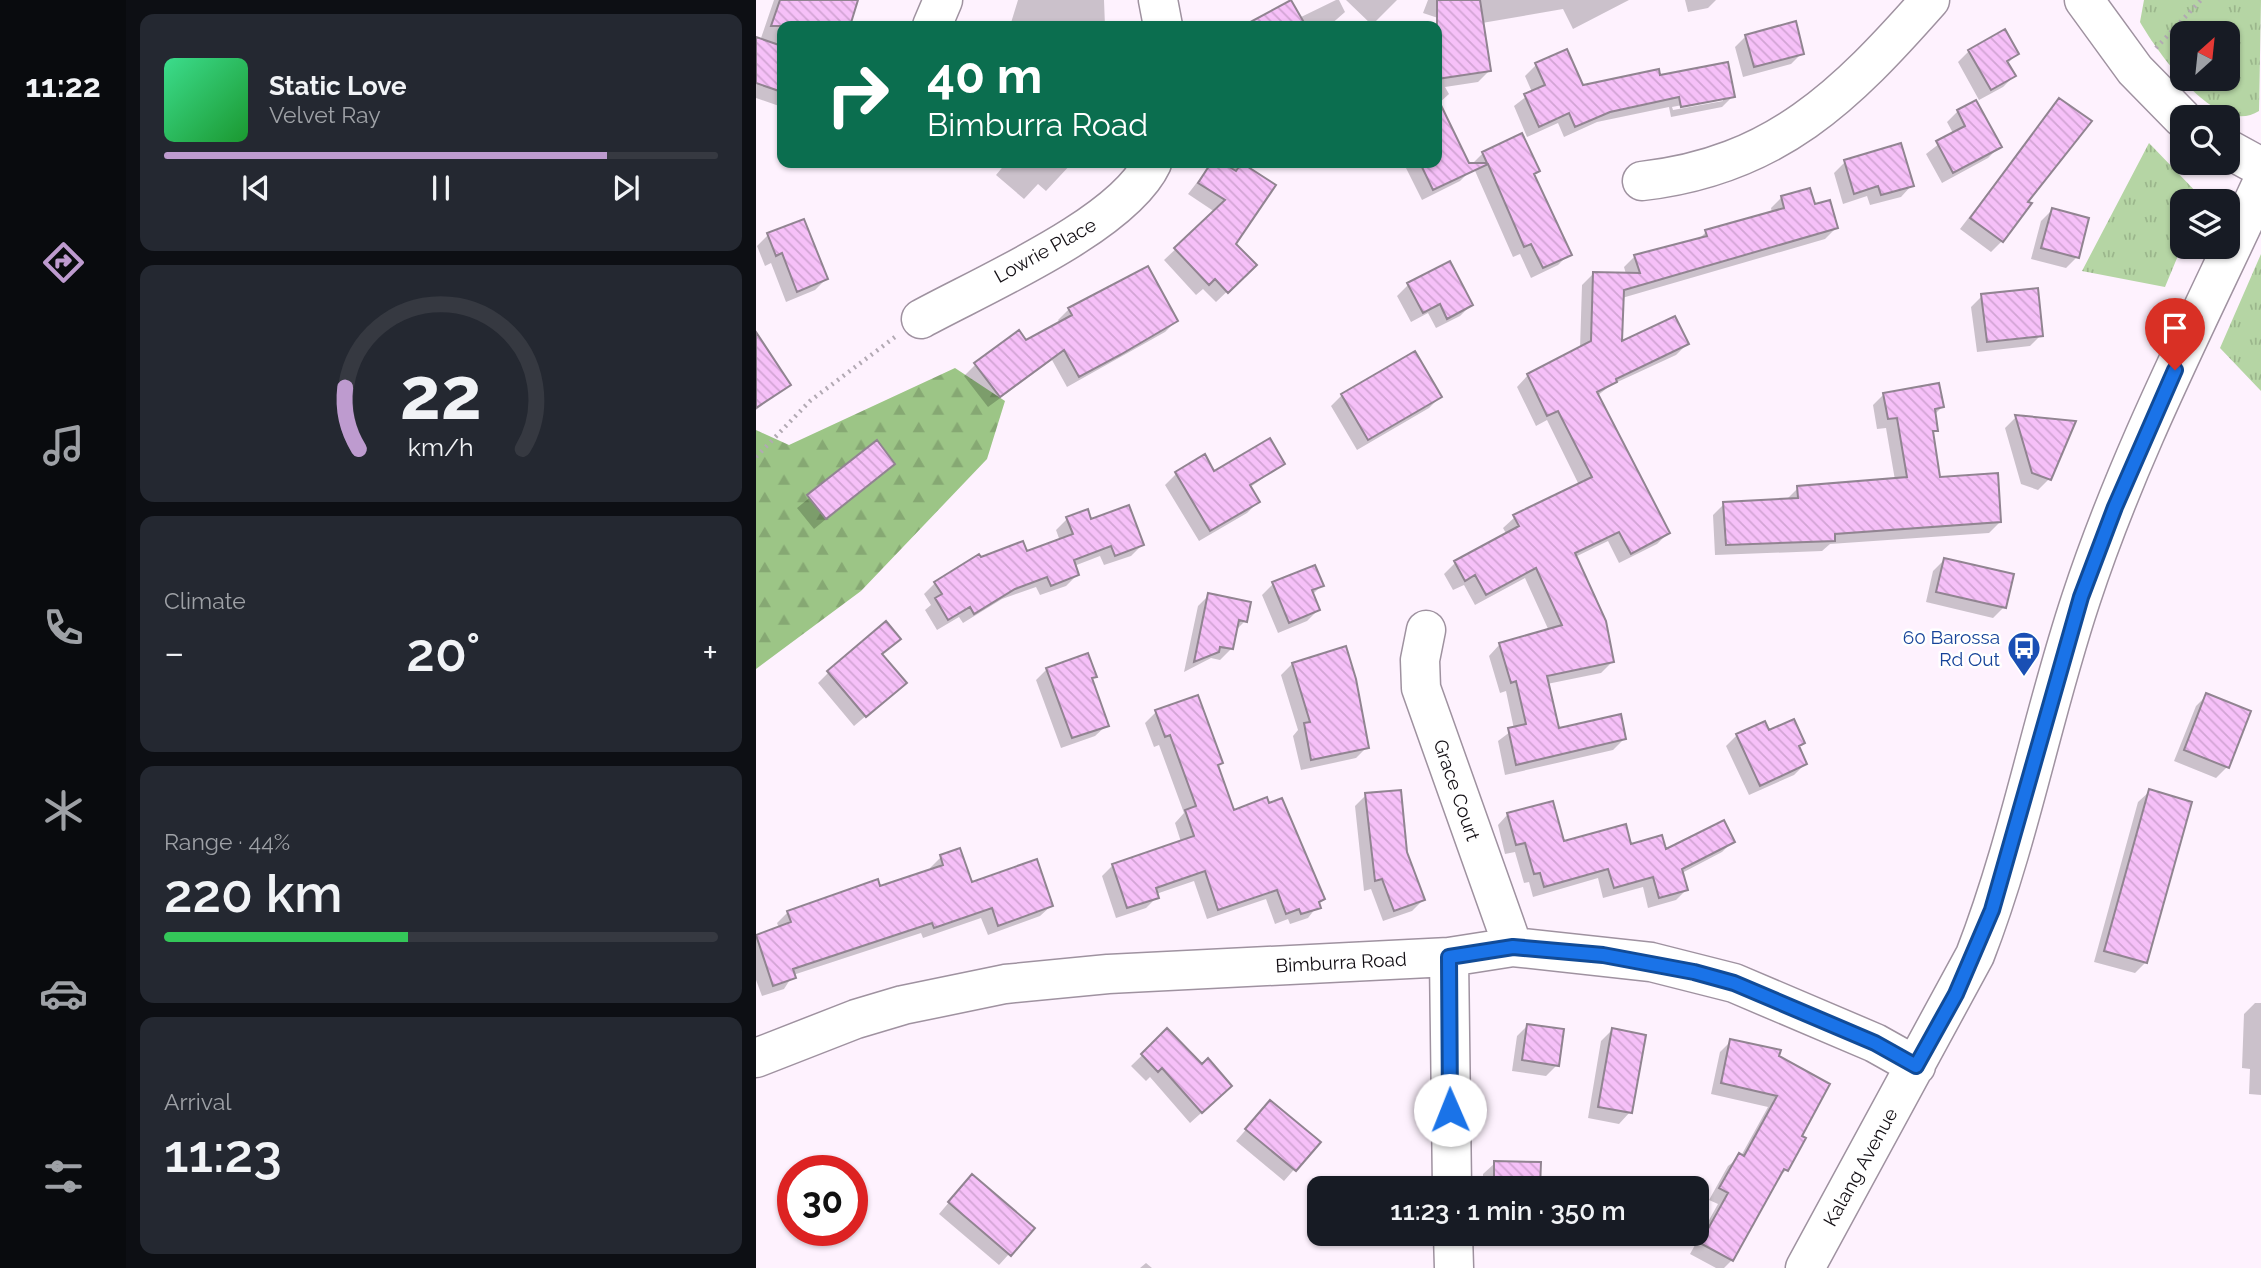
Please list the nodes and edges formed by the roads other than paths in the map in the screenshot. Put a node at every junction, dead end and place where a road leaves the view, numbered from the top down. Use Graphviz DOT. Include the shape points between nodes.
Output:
graph roads {
  1 [pos="943,0"];
  2 [pos="1157,0"];
  3 [pos="1930,0"];
  4 [pos="2084,0"];
  5 [pos="934,21"];
  6 [pos="1162,21"];
  7 [pos="2170,105"];
  8 [pos="2240,156"];
  9 [pos="2261,167"];
  10 [pos="1149,168"];
  11 [pos="1642,181"];
  12 [pos="2261,185"];
  13 [pos="921,319"];
  14 [pos="1426,630"];
  15 [pos="1513,947"];
  16 [pos="1449,957"];
  17 [pos="756,1058"];
  18 [pos="1916,1066"];
  19 [pos="1452,1176"];
  20 [pos="1453,1246"];
  21 [pos="1454,1268"];
  22 [pos="1805,1268"];
  1 -- 5 [label="street"];
  2 -- 6 [label="street"];
  3 -- 11 [label="street" via="1856,81 1802,124 1726,161 1671,178"];
  4 -- 7 [label="street" via="2135,70"];
  8 -- 9 [label="street"];
  10 -- 13 [label="street, Lowrie Place" via="1111,212"];
  12 -- 18 [label="street, Kalang Avenue" via="2110,519 2065,649 1992,910 1956,994"];
  14 -- 15 [label="street, Grace Court" via="1421,688"];
  15 -- 16 [label="street, Bimburra Road"];
  15 -- 18 [label="street, Bimburra Road" via="1651,962 1734,983 1875,1043"];
  16 -- 17 [label="street, Bimburra Road" via="1108,974 1005,984 868,1015"];
  16 -- 19 [label="street"];
  18 -- 22 [label="street, Kalang Avenue"];
  20 -- 21 [label="street"];
}
